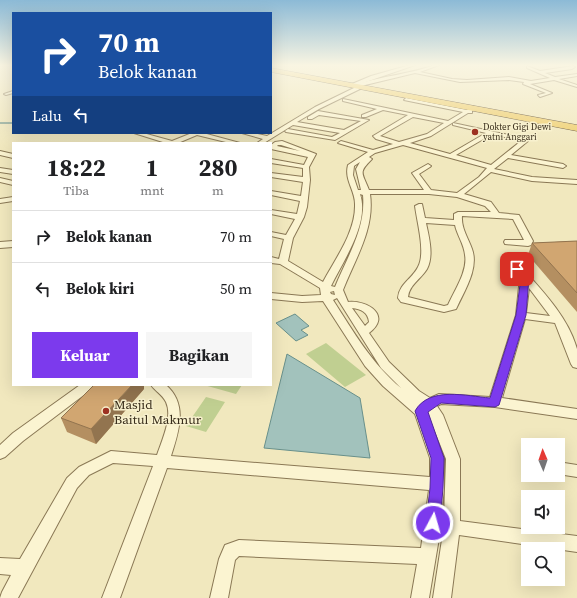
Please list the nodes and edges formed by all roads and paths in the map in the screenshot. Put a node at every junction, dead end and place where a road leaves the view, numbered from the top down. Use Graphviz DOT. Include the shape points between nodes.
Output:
graph roads {
  1 [pos="10,93"];
  2 [pos="343,93"];
  3 [pos="394,93"];
  4 [pos="401,93"];
  5 [pos="550,93"];
  6 [pos="6,94"];
  7 [pos="540,96"];
  8 [pos="406,99"];
  9 [pos="345,100"];
  10 [pos="381,109"];
  11 [pos="473,110"];
  12 [pos="412,115"];
  13 [pos="364,116"];
  14 [pos="310,118"];
  15 [pos="292,123"];
  16 [pos="453,123"];
  17 [pos="300,124"];
  18 [pos="358,125"];
  19 [pos="575,125"];
  20 [pos="345,132"];
  21 [pos="491,132"];
  22 [pos="141,134"];
  23 [pos="194,134"];
  24 [pos="212,134"];
  25 [pos="250,134"];
  26 [pos="207,136"];
  27 [pos="269,138"];
  28 [pos="169,142"];
  29 [pos="175,142"];
  30 [pos="233,142"];
  31 [pos="262,142"];
  32 [pos="341,143"];
  33 [pos="402,144"];
  34 [pos="272,147"];
  35 [pos="373,152"];
  36 [pos="0,153"];
  37 [pos="10,155"];
  38 [pos="451,156"];
  39 [pos="508,156"];
  40 [pos="0,158"];
  41 [pos="272,162"];
  42 [pos="357,164"];
  43 [pos="428,166"];
  44 [pos="563,166"];
  45 [pos="306,167"];
  46 [pos="491,169"];
  47 [pos="0,170"];
  48 [pos="12,172"];
  49 [pos="272,175"];
  50 [pos="0,176"];
  51 [pos="12,179"];
  52 [pos="0,180"];
  53 [pos="307,180"];
  54 [pos="577,182"];
  55 [pos="12,183"];
  56 [pos="365,191"];
  57 [pos="272,192"];
  58 [pos="356,192"];
  59 [pos="429,192"];
  60 [pos="458,195"];
  61 [pos="12,199"];
  62 [pos="304,199"];
  63 [pos="0,200"];
  64 [pos="419,206"];
  65 [pos="272,212"];
  66 [pos="497,215"];
  67 [pos="300,217"];
  68 [pos="420,220"];
  69 [pos="458,223"];
  70 [pos="272,234"];
  71 [pos="289,238"];
  72 [pos="508,242"];
  73 [pos="12,244"];
  74 [pos="0,245"];
  75 [pos="510,260"];
  76 [pos="272,261"];
  77 [pos="282,262"];
  78 [pos="525,277"];
  79 [pos="335,295"];
  80 [pos="272,296"];
  81 [pos="521,315"];
  82 [pos="559,320"];
  83 [pos="364,332"];
  84 [pos="577,364"];
  85 [pos="88,386"];
  86 [pos="158,386"];
  87 [pos="495,402"];
  88 [pos="425,408"];
  89 [pos="577,414"];
  90 [pos="0,453"];
  91 [pos="163,460"];
  92 [pos="565,469"];
  93 [pos="577,470"];
  94 [pos="437,484"];
  95 [pos="433,523"];
  96 [pos="452,528"];
  97 [pos="577,544"];
  98 [pos="426,556"];
  99 [pos="0,566"];
  100 [pos="23,568"];
  101 [pos="8,598"];
  102 [pos="111,598"];
  103 [pos="219,598"];
  104 [pos="420,598"];
  105 [pos="442,598"];
  1 -- 6 [label="street"];
  2 -- 15 [label="street"];
  3 -- 11 [label="highway"];
  4 -- 19 [label="highway"];
  5 -- 7 [label="street"];
  8 -- 11 [label="street"];
  9 -- 10 [label="street"];
  10 -- 12 [label="street"];
  10 -- 13 [label="street"];
  10 -- 16 [label="street" via="392,107"];
  11 -- 16 [label="street"];
  11 -- 19 [label="highway"];
  12 -- 16 [label="street"];
  12 -- 33 [label="street" via="376,136"];
  14 -- 17 [label="street"];
  14 -- 18 [label="street"];
  14 -- 18 [label="street" via="318,113 366,120"];
  15 -- 17 [label="street"];
  15 -- 27 [label="street"];
  16 -- 21 [label="street"];
  16 -- 33 [label="street" via="434,137"];
  17 -- 20 [label="street"];
  17 -- 20 [label="street" via="288,131 334,139"];
  18 -- 20 [label="street"];
  21 -- 38 [label="street"];
  21 -- 39 [label="street" via="526,140"];
  22 -- 28 [label="street"];
  23 -- 26 [label="street"];
  23 -- 29 [label="street"];
  24 -- 26 [label="street"];
  25 -- 27 [label="street"];
  26 -- 30 [label="street"];
  27 -- 31 [label="street"];
  32 -- 35 [label="street"];
  33 -- 35 [label="street"];
  33 -- 38 [label="street"];
  33 -- 42 [label="street"];
  34 -- 45 [label="street" via="284,144 313,153"];
  35 -- 42 [label="street"];
  36 -- 37 [label="street"];
  37 -- 40 [label="street"];
  38 -- 46 [label="street"];
  39 -- 44 [label="street"];
  39 -- 46 [label="street"];
  41 -- 45 [label="street"];
  42 -- 56 [label="street"];
  42 -- 58 [label="street" via="350,168"];
  43 -- 59 [label="street" via="415,173"];
  45 -- 53 [label="street"];
  46 -- 54 [label="street" via="532,179"];
  46 -- 60 [label="street"];
  47 -- 48 [label="street"];
  49 -- 53 [label="street"];
  50 -- 51 [label="street"];
  52 -- 55 [label="street"];
  53 -- 62 [label="street"];
  56 -- 58 [label="street"];
  56 -- 59 [label="street"];
  56 -- 79 [label="street" via="366,224"];
  57 -- 62 [label="street"];
  58 -- 79 [label="street" via="359,204 357,224"];
  59 -- 60 [label="street"];
  60 -- 66 [label="street" via="488,204"];
  61 -- 63 [label="street"];
  62 -- 67 [label="street"];
  64 -- 68 [label="street"];
  65 -- 67 [label="street"];
  66 -- 69 [label="street" via="458,214"];
  66 -- 72 [label="street" via="516,217 529,241"];
  67 -- 71 [label="street"];
  68 -- 69 [label="street"];
  68 -- 69 [label="street" via="426,256 424,267 408,284 403,298 447,309 452,307 470,262 469,250"];
  70 -- 71 [label="street"];
  71 -- 77 [label="street"];
  73 -- 74 [label="street"];
  75 -- 78 [label="street"];
  76 -- 77 [label="street"];
  77 -- 79 [label="street"];
  78 -- 81 [label="street"];
  78 -- 82 [label="street"];
  79 -- 80 [label="street" via="302,299"];
  79 -- 83 [label="street"];
  79 -- 83 [label="street" via="371,312 372,324"];
  79 -- 88 [label="street" via="369,363 387,383"];
  81 -- 82 [label="street"];
  81 -- 87 [label="street"];
  82 -- 84 [label="street"];
  83 -- 88 [label="street" via="386,366 415,394"];
  85 -- 90 [label="street"];
  86 -- 91 [label="street" via="165,391 174,409 174,422"];
  87 -- 88 [label="street" via="440,399"];
  87 -- 89 [label="street"];
  88 -- 94 [label="street" via="437,458"];
  88 -- 96 [label="street" via="436,415 453,459"];
  91 -- 94 [label="street"];
  91 -- 100 [label="street" via="111,457 84,471 72,483"];
  91 -- 102 [label="street"];
  92 -- 93 [label="street"];
  94 -- 95 [label="street"];
  95 -- 96 [label="street"];
  95 -- 98 [label="street"];
  96 -- 97 [label="street"];
  96 -- 105 [label="street"];
  98 -- 103 [label="street" via="239,548 231,551 227,559"];
  98 -- 104 [label="street"];
  99 -- 100 [label="street"];
  100 -- 101 [label="street"];
}
